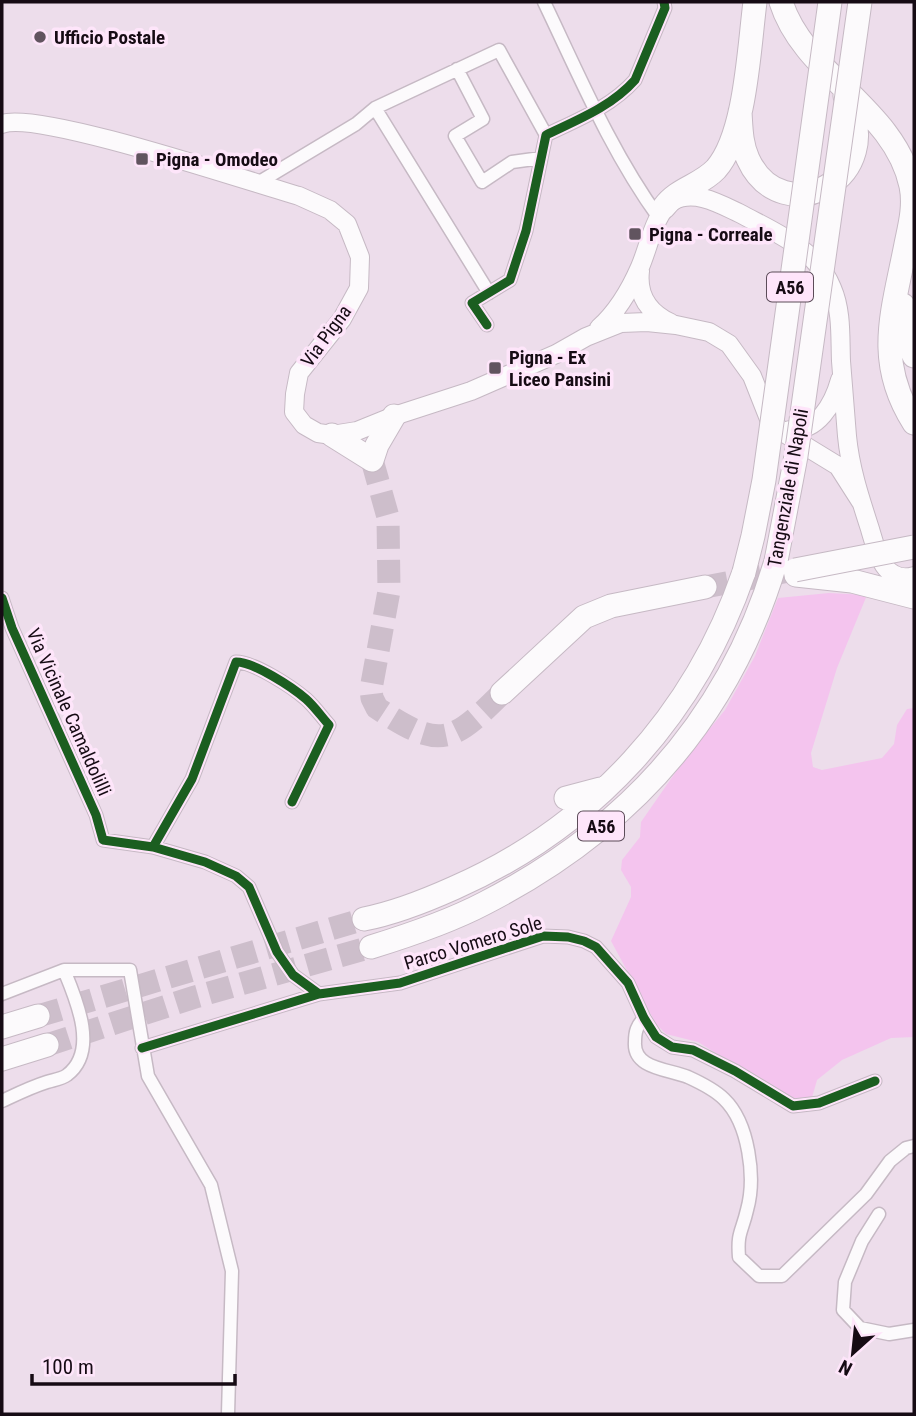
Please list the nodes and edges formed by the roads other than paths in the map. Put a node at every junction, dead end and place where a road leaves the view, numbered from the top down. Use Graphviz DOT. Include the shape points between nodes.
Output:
graph roads {
  1 [pos="544,2"];
  2 [pos="664,2"];
  3 [pos="755,2"];
  4 [pos="781,2"];
  5 [pos="830,2"];
  6 [pos="860,2"];
  7 [pos="457,69"];
  8 [pos="834,78"];
  9 [pos="375,108"];
  10 [pos="596,111"];
  11 [pos="740,112"];
  12 [pos="4,119"];
  13 [pos="546,135"];
  14 [pos="541,158"];
  15 [pos="256,184"];
  16 [pos="662,213"];
  17 [pos="907,241"];
  18 [pos="640,268"];
  19 [pos="489,293"];
  20 [pos="676,325"];
  21 [pos="486,326"];
  22 [pos="586,337"];
  23 [pos="914,356"];
  24 [pos="841,362"];
  25 [pos="394,416"];
  26 [pos="914,423"];
  27 [pos="776,427"];
  28 [pos="332,435"];
  29 [pos="861,502"];
  30 [pos="914,547"];
  31 [pos="789,569"];
  32 [pos="914,576"];
  33 [pos="705,587"];
  34 [pos="914,597"];
  35 [pos="2,598"];
  36 [pos="502,692"];
  37 [pos="607,788"];
  38 [pos="566,798"];
  39 [pos="292,802"];
  40 [pos="153,847"];
  41 [pos="387,896"];
  42 [pos="371,947"];
  43 [pos="64,970"];
  44 [pos="319,994"];
  45 [pos="2,995"];
  46 [pos="38,1016"];
  47 [pos="644,1018"];
  48 [pos="2,1027"];
  49 [pos="47,1045"];
  50 [pos="142,1048"];
  51 [pos="2,1059"];
  52 [pos="875,1081"];
  53 [pos="2,1101"];
  54 [pos="914,1146"];
  55 [pos="879,1214"];
  56 [pos="914,1330"];
  57 [pos="228,1414"];
  1 -- 10 [label="street"];
  2 -- 10 [label="street" via="635,80"];
  3 -- 11 [label="highway"];
  4 -- 8 [label="highway" via="799,38"];
  5 -- 37 [label="highway, Tangenziale di Napoli / A56, bridge" via="762,491 744,572 716,640 689,688 646,748"];
  6 -- 31 [label="highway, Tangenziale di Napoli / A56, bridge" via="796,456"];
  7 -- 9 [label="street"];
  7 -- 13 [label="street" via="499,50"];
  7 -- 14 [label="street" via="483,118 455,136 482,183 512,162"];
  8 -- 11 [label="highway, bridge" via="850,105 857,140 852,159 839,178 822,190 792,193 766,182 747,157"];
  8 -- 17 [label="highway" via="888,139 903,164 912,200"];
  9 -- 15 [label="street"];
  9 -- 19 [label="street"];
  10 -- 13 [label="street"];
  10 -- 16 [label="street" via="647,201"];
  11 -- 16 [label="highway" via="722,160 705,179 676,194"];
  12 -- 15 [label="main road, Via Pigna" via="87,134"];
  13 -- 14 [label="street"];
  14 -- 19 [label="street" via="510,280"];
  15 -- 28 [label="main road, Via Pigna" via="330,210 347,224 360,257 359,288 342,319 299,373 295,394 294,412 304,425"];
  16 -- 18 [label="main road"];
  16 -- 24 [label="main road" via="683,197 710,200 802,248 825,274 836,298"];
  17 -- 23 [label="highway" via="902,317"];
  17 -- 26 [label="highway" via="889,357 895,385"];
  18 -- 20 [label="main road" via="640,290 649,308"];
  18 -- 22 [label="main road" via="621,304"];
  19 -- 21 [label="street" via="472,303"];
  20 -- 22 [label="main road" via="621,323"];
  20 -- 27 [label="main road" via="709,332 729,344 746,366"];
  22 -- 25 [label="main road" via="471,391"];
  24 -- 27 [label="main road" via="835,394 820,418 804,429"];
  24 -- 29 [label="main road" via="847,439"];
  25 -- 28 [label="main road" via="357,431"];
  25 -- 28 [label="highway" via="372,460"];
  27 -- 29 [label="main road" via="838,467"];
  29 -- 32 [label="main road" via="885,569 903,578"];
  30 -- 31 [label="highway, bridge"];
  31 -- 34 [label="highway"];
  31 -- 42 [label="highway, Tangenziale di Napoli / A56" via="715,702 636,796 578,845 518,885 453,918"];
  33 -- 36 [label="highway" via="611,606 583,617"];
  35 -- 40 [label="street, Via Vicinale Camaldolilli" via="103,840"];
  37 -- 38 [label="highway"];
  37 -- 41 [label="highway, Tangenziale di Napoli / A56" via="511,859 439,895 368,919"];
  39 -- 40 [label="street" via="329,725 306,699 247,663 236,662 192,779"];
  40 -- 44 [label="street" via="205,862 249,887 277,952 293,975"];
  43 -- 45 [label="street"];
  43 -- 50 [label="street" via="130,970"];
  43 -- 53 [label="street" via="82,1026 83,1052 66,1076"];
  44 -- 47 [label="street, Parco Vomero Sole" via="400,983 543,936 568,937 596,947 609,960 628,983"];
  44 -- 50 [label="street, Parco Vomero Sole"];
  46 -- 48 [label="highway"];
  47 -- 52 [label="street, Parco Vomero Sole" via="656,1037 672,1047 693,1050 793,1106 819,1103"];
  47 -- 54 [label="street" via="635,1028 634,1049 640,1059 724,1098 742,1123 752,1177 737,1237 739,1256 759,1276 782,1276 866,1194 890,1161"];
  49 -- 51 [label="highway"];
  50 -- 57 [label="street" via="148,1076 211,1185 232,1271"];
  55 -- 56 [label="street" via="845,1282 843,1311 860,1328 889,1335"];
}
